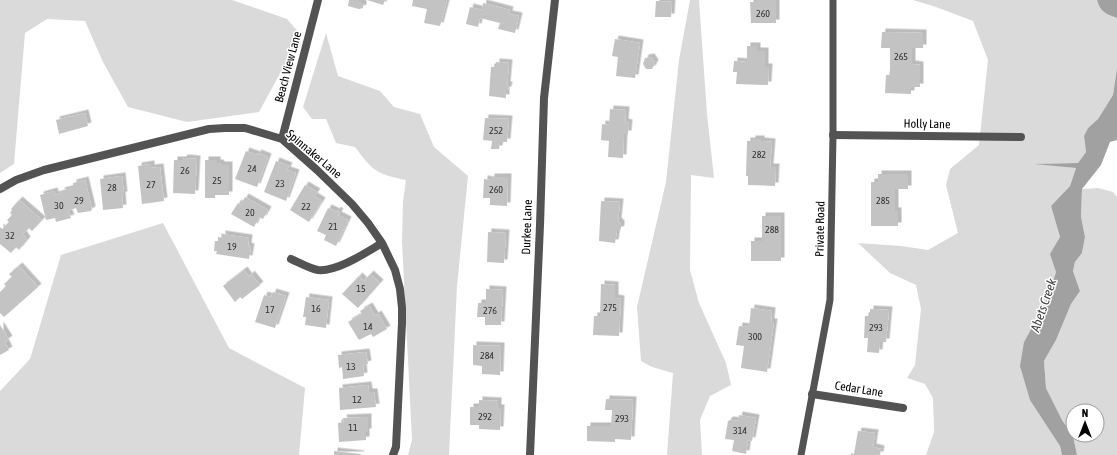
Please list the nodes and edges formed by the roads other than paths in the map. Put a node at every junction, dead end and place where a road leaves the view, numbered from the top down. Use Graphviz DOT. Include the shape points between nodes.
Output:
graph roads {
  1 [pos="318,0"];
  2 [pos="555,0"];
  3 [pos="834,0"];
  4 [pos="833,135"];
  5 [pos="1021,137"];
  6 [pos="282,140"];
  7 [pos="0,189"];
  8 [pos="382,243"];
  9 [pos="291,259"];
  10 [pos="812,394"];
  11 [pos="903,408"];
  12 [pos="393,455"];
  13 [pos="530,455"];
  14 [pos="801,455"];
  1 -- 6 [label="street, Beach View Lane"];
  2 -- 13 [label="street, Durkee Lane" via="544,98"];
  3 -- 4 [label="lane, Private Road"];
  4 -- 5 [label="street, Holly Lane"];
  4 -- 10 [label="lane, Private Road" via="830,300"];
  6 -- 7 [label="street, Spinnaker Lane" via="245,128 209,129 44,170"];
  6 -- 8 [label="street, Spinnaker Lane" via="352,204"];
  8 -- 9 [label="street" via="332,268 317,270"];
  8 -- 12 [label="street, Spinnaker Lane" via="395,270 402,308 396,448"];
  10 -- 11 [label="street, Cedar Lane"];
  10 -- 14 [label="lane, Private Road"];
}
